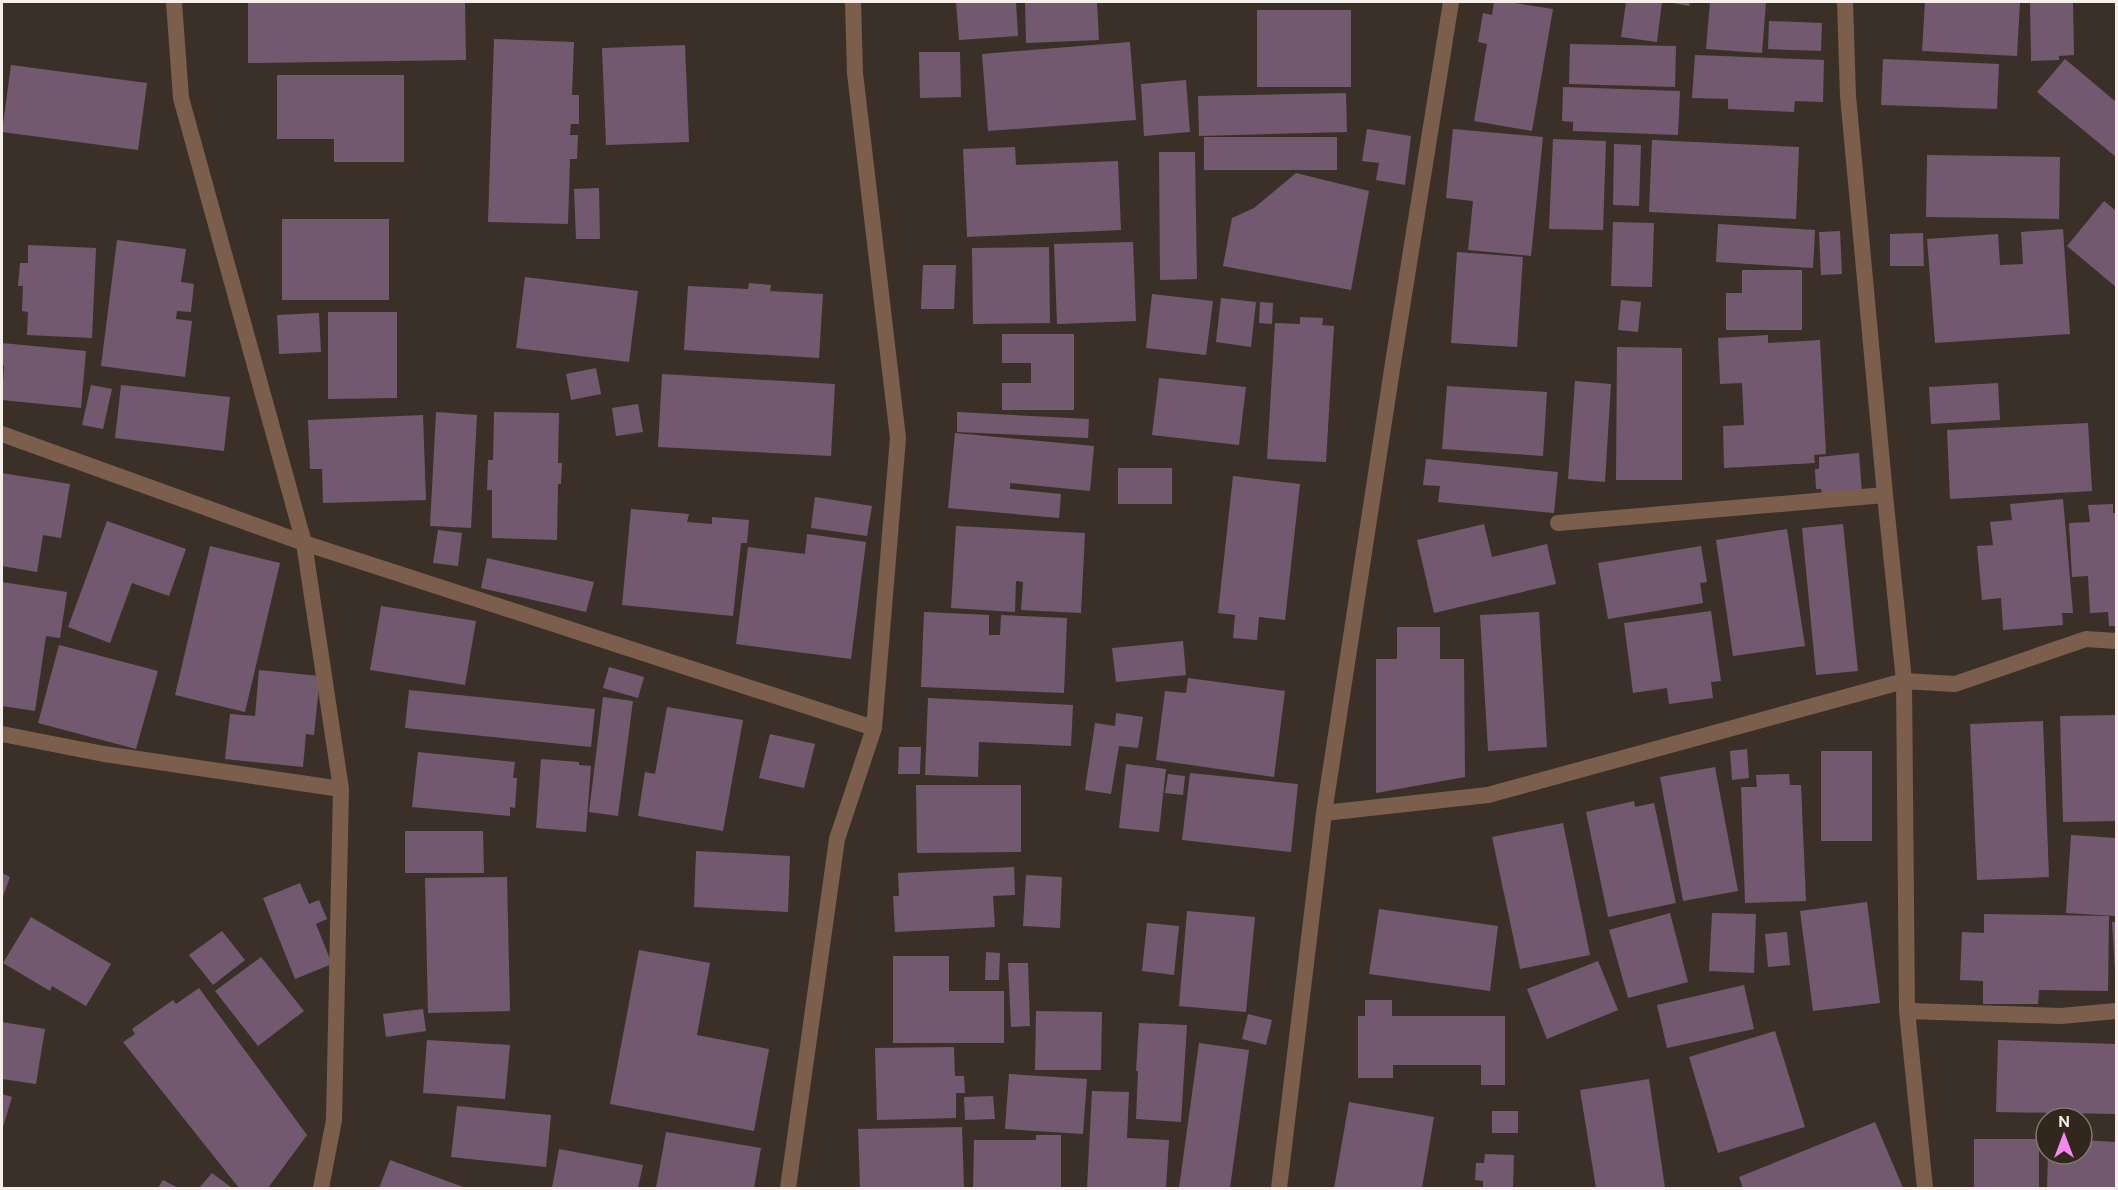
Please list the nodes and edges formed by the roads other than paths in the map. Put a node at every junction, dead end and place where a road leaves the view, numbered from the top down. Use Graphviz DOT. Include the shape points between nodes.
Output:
graph roads {
  1 [pos="174,2"];
  2 [pos="853,2"];
  3 [pos="1451,2"];
  4 [pos="1845,2"];
  5 [pos="2,434"];
  6 [pos="1885,495"];
  7 [pos="1558,523"];
  8 [pos="304,543"];
  9 [pos="2116,641"];
  10 [pos="1905,681"];
  11 [pos="874,728"];
  12 [pos="2,734"];
  13 [pos="341,789"];
  14 [pos="1324,813"];
  15 [pos="1907,1011"];
  16 [pos="2116,1011"];
  17 [pos="321,1188"];
  18 [pos="788,1188"];
  19 [pos="1279,1188"];
  20 [pos="1925,1188"];
  1 -- 8 [label="street" via="181,98"];
  2 -- 11 [label="street" via="855,73 898,438"];
  3 -- 14 [label="street"];
  4 -- 6 [label="street" via="1848,96"];
  5 -- 8 [label="street"];
  6 -- 7 [label="street"];
  6 -- 10 [label="street"];
  8 -- 11 [label="street"];
  8 -- 13 [label="street"];
  9 -- 10 [label="street" via="2086,639 1955,684"];
  10 -- 14 [label="street" via="1488,795"];
  10 -- 15 [label="street"];
  11 -- 18 [label="street" via="837,839"];
  12 -- 13 [label="street" via="104,754"];
  13 -- 17 [label="street" via="334,1120"];
  14 -- 19 [label="street"];
  15 -- 16 [label="street" via="2061,1016"];
  15 -- 20 [label="street"];
}
